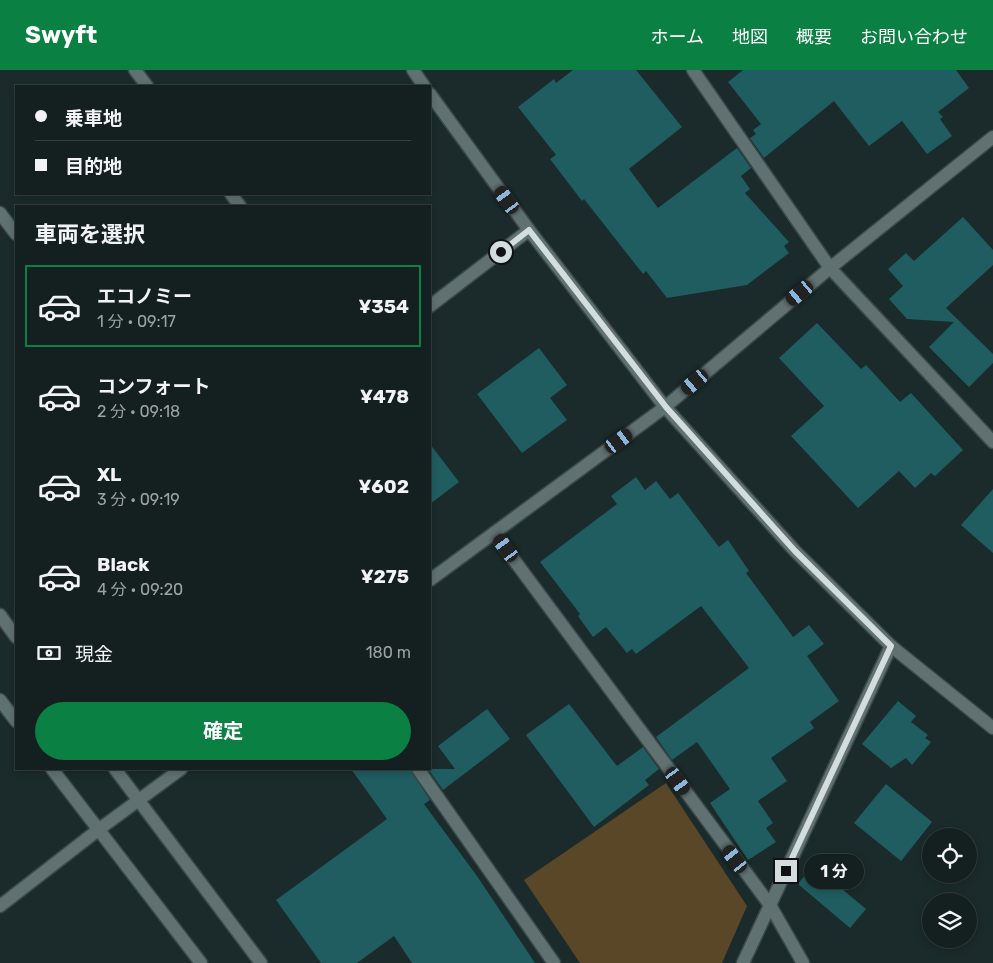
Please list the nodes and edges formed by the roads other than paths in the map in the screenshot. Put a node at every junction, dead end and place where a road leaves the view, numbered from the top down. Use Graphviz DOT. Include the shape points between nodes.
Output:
graph roads {
  1 [pos="135,70"];
  2 [pos="413,70"];
  3 [pos="698,72"];
  4 [pos="147,85"];
  5 [pos="423,85"];
  6 [pos="431,95"];
  7 [pos="993,137"];
  8 [pos="0,213"];
  9 [pos="529,230"];
  10 [pos="15,233"];
  11 [pos="830,268"];
  12 [pos="431,305"];
  13 [pos="666,407"];
  14 [pos="993,442"];
  15 [pos="494,532"];
  16 [pos="431,579"];
  17 [pos="0,616"];
  18 [pos="15,636"];
  19 [pos="891,646"];
  20 [pos="0,700"];
  21 [pos="15,720"];
  22 [pos="993,728"];
  23 [pos="53,770"];
  24 [pos="116,770"];
  25 [pos="180,770"];
  26 [pos="419,770"];
  27 [pos="139,801"];
  28 [pos="98,830"];
  29 [pos="0,906"];
  30 [pos="770,906"];
  31 [pos="202,963"];
  32 [pos="261,963"];
  33 [pos="554,963"];
  34 [pos="743,963"];
  35 [pos="803,963"];
  1 -- 4 [label="street"];
  2 -- 5 [label="street"];
  3 -- 11 [label="street"];
  6 -- 9 [label="street"];
  7 -- 11 [label="street"];
  8 -- 10 [label="street"];
  9 -- 12 [label="street"];
  9 -- 13 [label="street"];
  11 -- 13 [label="street"];
  11 -- 14 [label="street"];
  13 -- 15 [label="street"];
  13 -- 19 [label="street" via="795,551"];
  15 -- 16 [label="street"];
  15 -- 30 [label="street"];
  17 -- 18 [label="street"];
  19 -- 22 [label="street"];
  19 -- 30 [label="street"];
  20 -- 21 [label="street"];
  23 -- 28 [label="street"];
  24 -- 27 [label="street"];
  25 -- 27 [label="street"];
  26 -- 33 [label="street"];
  27 -- 28 [label="street"];
  27 -- 32 [label="street"];
  28 -- 29 [label="street"];
  28 -- 31 [label="street"];
  30 -- 34 [label="street"];
  30 -- 35 [label="street"];
}
